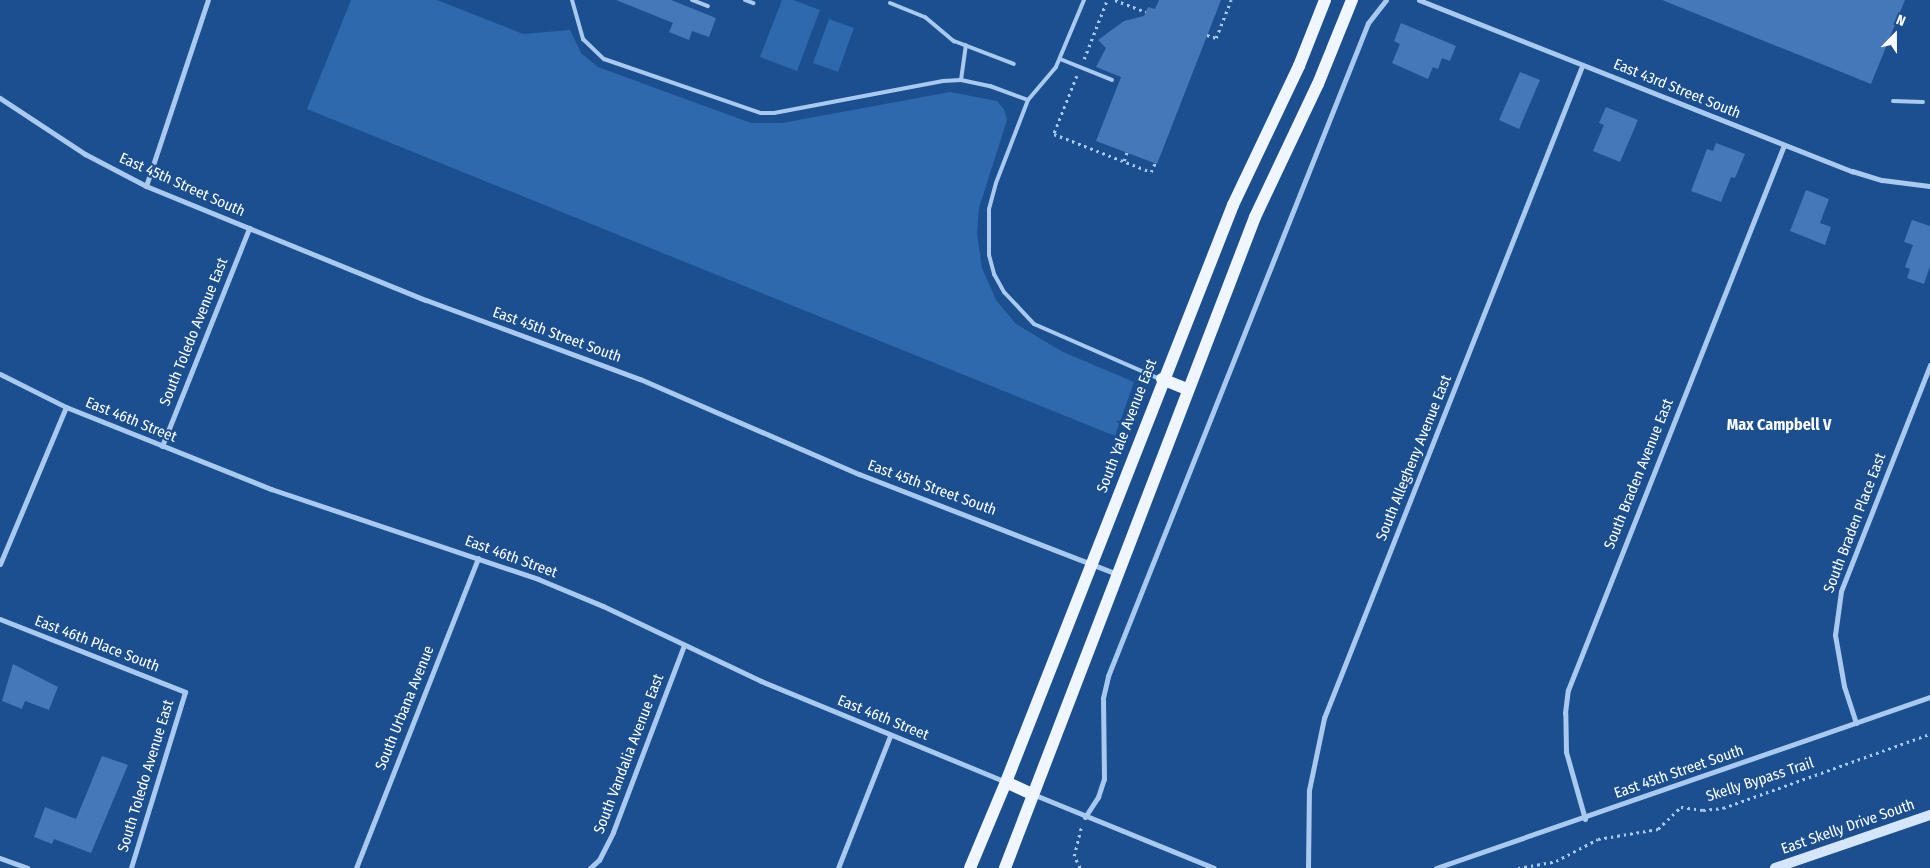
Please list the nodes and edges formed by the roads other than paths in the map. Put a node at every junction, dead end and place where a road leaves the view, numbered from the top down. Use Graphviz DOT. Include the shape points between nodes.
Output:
graph roads {
  1 [pos="208,0"];
  2 [pos="572,0"];
  3 [pos="692,0"];
  4 [pos="745,0"];
  5 [pos="1084,0"];
  6 [pos="1324,0"];
  7 [pos="1352,0"];
  8 [pos="1386,0"];
  9 [pos="1419,0"];
  10 [pos="753,3"];
  11 [pos="890,3"];
  12 [pos="708,6"];
  13 [pos="966,45"];
  14 [pos="1060,59"];
  15 [pos="1014,64"];
  16 [pos="1582,66"];
  17 [pos="961,80"];
  18 [pos="1112,80"];
  19 [pos="0,98"];
  20 [pos="1028,100"];
  21 [pos="1893,101"];
  22 [pos="1923,102"];
  23 [pos="1784,145"];
  24 [pos="146,186"];
  25 [pos="1930,186"];
  26 [pos="249,228"];
  27 [pos="1930,365"];
  28 [pos="0,374"];
  29 [pos="1162,379"];
  30 [pos="1187,389"];
  31 [pos="66,407"];
  32 [pos="162,446"];
  33 [pos="478,558"];
  34 [pos="0,564"];
  35 [pos="1092,564"];
  36 [pos="1117,574"];
  37 [pos="0,619"];
  38 [pos="684,645"];
  39 [pos="185,692"];
  40 [pos="1930,697"];
  41 [pos="1856,723"];
  42 [pos="890,736"];
  43 [pos="1006,782"];
  44 [pos="1032,794"];
  45 [pos="1930,815"];
  46 [pos="1085,818"];
  47 [pos="1585,819"];
  48 [pos="0,858"];
  49 [pos="27,868"];
  50 [pos="131,868"];
  51 [pos="356,868"];
  52 [pos="590,868"];
  53 [pos="838,868"];
  54 [pos="970,868"];
  55 [pos="1005,868"];
  56 [pos="1214,868"];
  57 [pos="1308,868"];
  58 [pos="1436,868"];
  59 [pos="1775,868"];
  1 -- 24 [label="street"];
  2 -- 17 [label="lane" via="583,39 604,59 761,113"];
  3 -- 12 [label="lane"];
  4 -- 10 [label="lane"];
  5 -- 14 [label="lane"];
  6 -- 29 [label="main road, South Yale Avenue East" via="1299,66 1233,205"];
  7 -- 30 [label="main road" via="1318,84 1255,217"];
  8 -- 46 [label="street" via="1368,23 1108,676 1103,704 1104,779 1098,798"];
  9 -- 16 [label="street, East 43rd Street South"];
  11 -- 13 [label="lane" via="925,17 954,41"];
  13 -- 15 [label="lane"];
  13 -- 17 [label="lane"];
  14 -- 18 [label="lane"];
  14 -- 20 [label="lane"];
  16 -- 23 [label="street, East 43rd Street South"];
  16 -- 57 [label="street, South Allegheny Avenue East" via="1324,718 1309,790"];
  17 -- 20 [label="lane" via="990,86"];
  19 -- 24 [label="street, East 45th Street South" via="85,154"];
  20 -- 29 [label="lane" via="989,209 987,234 994,274 1018,311 1034,324"];
  21 -- 22 [label="lane"];
  23 -- 25 [label="street, East 43rd Street South" via="1882,180"];
  23 -- 47 [label="street, South Braden Avenue East" via="1570,683 1565,713 1566,752"];
  24 -- 26 [label="street, East 45th Street South"];
  26 -- 32 [label="street, South Toledo Avenue East"];
  26 -- 35 [label="street, East 45th Street South" via="436,304 640,379 859,474"];
  27 -- 41 [label="street, South Braden Place East" via="1840,591 1835,635 1844,686"];
  28 -- 31 [label="street, East 46th Street"];
  29 -- 30 [label="main road"];
  29 -- 35 [label="main road, South Yale Avenue East"];
  30 -- 36 [label="main road"];
  31 -- 32 [label="street, East 46th Street"];
  31 -- 34 [label="street"];
  32 -- 33 [label="street, East 46th Street" via="271,489"];
  33 -- 38 [label="street, East 46th Street" via="604,606"];
  33 -- 51 [label="street, South Urbana Avenue"];
  35 -- 36 [label="street, East 45th Street South"];
  35 -- 43 [label="main road, South Yale Avenue East"];
  36 -- 44 [label="main road"];
  37 -- 39 [label="street, East 46th Place South"];
  38 -- 42 [label="street, East 46th Street"];
  38 -- 52 [label="street, South Vandalia Avenue East" via="614,832 599,860"];
  39 -- 50 [label="street, South Toledo Avenue East"];
  40 -- 41 [label="street, East 45th Street South"];
  41 -- 47 [label="street, East 45th Street South"];
  42 -- 43 [label="street, East 46th Street"];
  42 -- 53 [label="street"];
  43 -- 44 [label="main road"];
  43 -- 54 [label="main road, South Yale Avenue East"];
  44 -- 46 [label="street"];
  44 -- 55 [label="main road"];
  45 -- 59 [label="main road, East Skelly Drive South"];
  46 -- 56 [label="street"];
  47 -- 58 [label="street, East 45th Street South"];
  48 -- 49 [label="street"];
}
